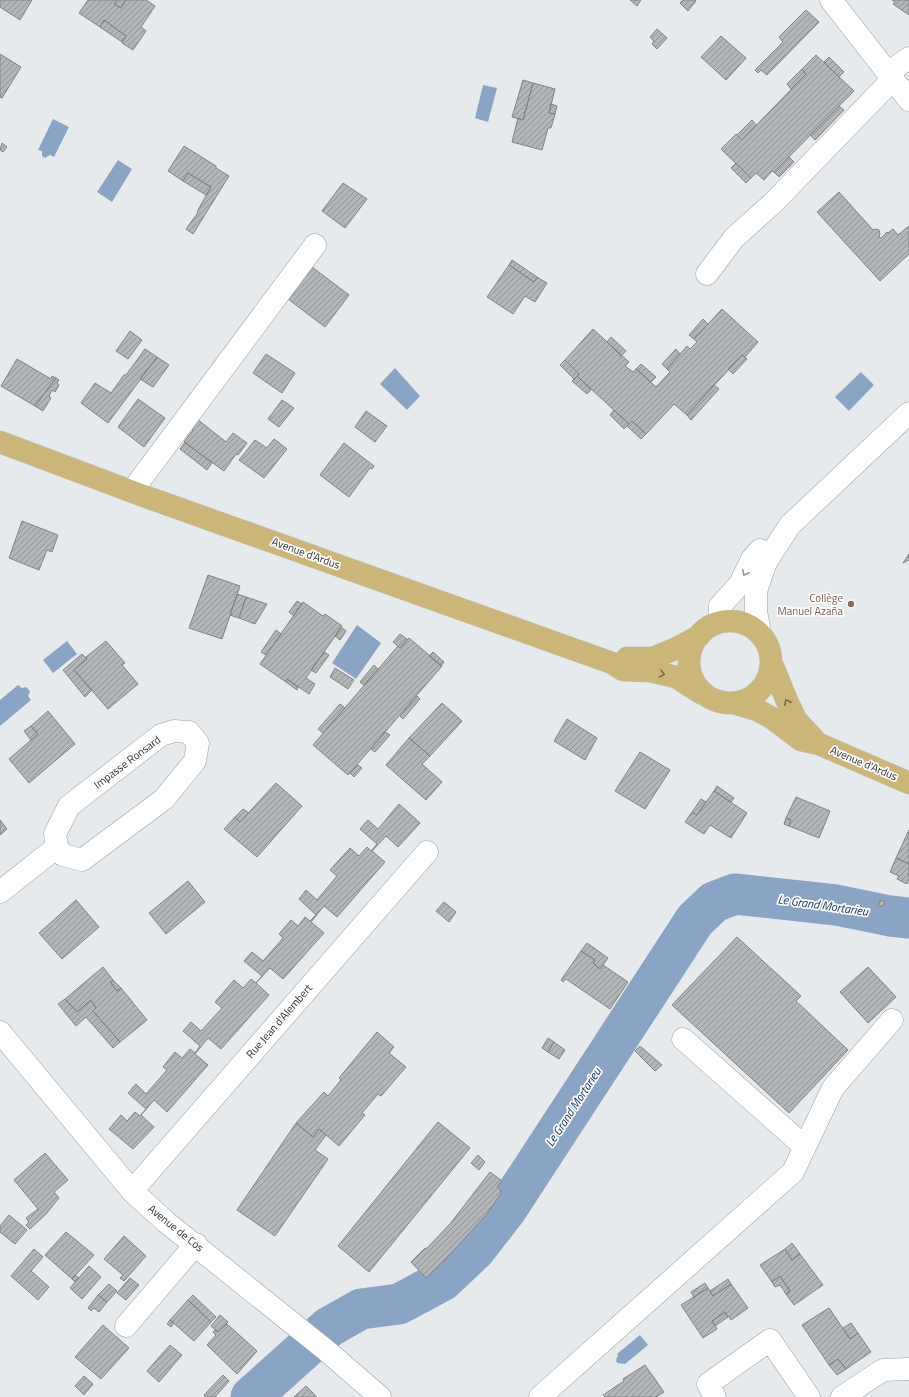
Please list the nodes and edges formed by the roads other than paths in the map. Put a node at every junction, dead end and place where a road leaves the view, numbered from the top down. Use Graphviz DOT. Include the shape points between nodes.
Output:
graph roads {
  1 [pos="831,0"];
  2 [pos="909,58"];
  3 [pos="891,76"];
  4 [pos="909,100"];
  5 [pos="315,245"];
  6 [pos="707,274"];
  7 [pos="909,413"];
  8 [pos="0,442"];
  9 [pos="132,491"];
  10 [pos="790,526"];
  11 [pos="719,622"];
  12 [pos="760,633"];
  13 [pos="698,636"];
  14 [pos="612,663"];
  15 [pos="772,664"];
  16 [pos="701,693"];
  17 [pos="737,704"];
  18 [pos="819,744"];
  19 [pos="909,783"];
  20 [pos="56,847"];
  21 [pos="426,852"];
  22 [pos="0,892"];
  23 [pos="892,1020"];
  24 [pos="683,1039"];
  25 [pos="4,1044"];
  26 [pos="805,1147"];
  27 [pos="132,1191"];
  28 [pos="196,1244"];
  29 [pos="126,1326"];
  30 [pos="909,1369"];
  31 [pos="380,1397"];
  32 [pos="540,1397"];
  33 [pos="715,1397"];
  34 [pos="809,1397"];
  35 [pos="842,1397"];
  1 -- 3 [label="street"];
  2 -- 3 [label="street"];
  3 -- 4 [label="street"];
  3 -- 6 [label="street" via="774,202 734,238"];
  5 -- 9 [label="street"];
  7 -- 10 [label="street"];
  8 -- 9 [label="main road, Avenue d'Ardus"];
  9 -- 14 [label="main road, Avenue d'Ardus"];
  10 -- 11 [label="street, one-way" via="776,534 752,559 740,584 720,606"];
  10 -- 12 [label="street" via="766,562 756,591"];
  11 -- 12 [label="main road" via="741,622"];
  11 -- 13 [label="main road"];
  12 -- 15 [label="main road" via="768,644"];
  13 -- 14 [label="main road" via="653,658 624,658"];
  13 -- 16 [label="main road" via="690,653 689,671"];
  14 -- 16 [label="main road, Avenue d'Ardus, one-way" via="623,670 650,671 676,677"];
  15 -- 17 [label="main road" via="769,678 761,690 750,699"];
  18 -- 15 [label="main road, Avenue d'Ardus, one-way" via="796,720"];
  16 -- 17 [label="main road" via="724,704"];
  17 -- 18 [label="main road, Avenue d'Ardus" via="772,718 801,740"];
  18 -- 19 [label="main road, Avenue d'Ardus"];
  20 -- 20 [label="street, Impasse Ronsard" via="64,855 82,860 89,855 164,799 195,761 198,743 189,732 174,731 161,735 69,806 55,834"];
  20 -- 22 [label="street"];
  21 -- 27 [label="street, Rue Jean d'Alembert"];
  23 -- 26 [label="street" via="833,1088"];
  24 -- 26 [label="street"];
  25 -- 27 [label="street, Avenue de Cos"];
  26 -- 32 [label="street" via="793,1172"];
  27 -- 28 [label="street, Avenue de Cos" via="166,1222"];
  28 -- 29 [label="street"];
  28 -- 31 [label="street, Avenue de Cos" via="327,1350"];
  30 -- 35 [label="street" via="882,1370"];
  33 -- 34 [label="street" via="708,1384 770,1340"];
}
